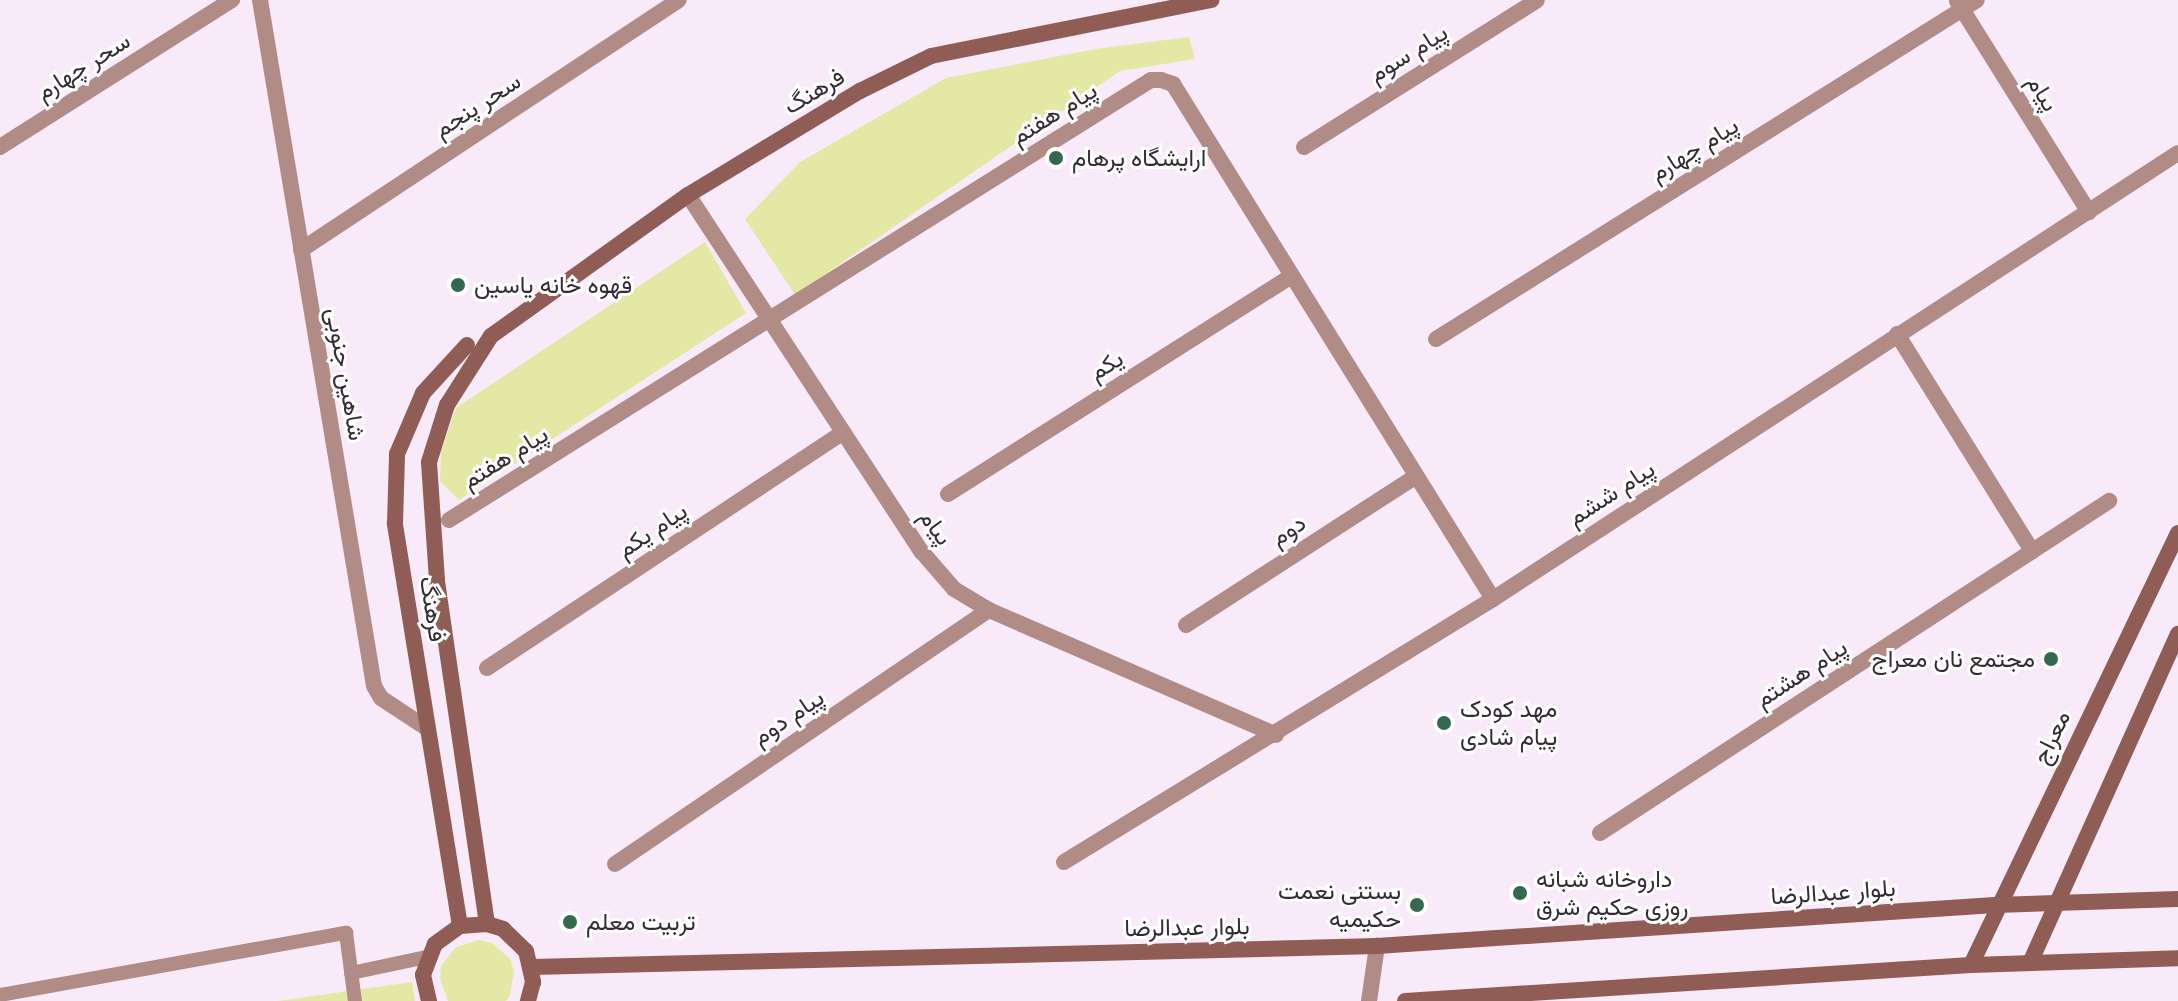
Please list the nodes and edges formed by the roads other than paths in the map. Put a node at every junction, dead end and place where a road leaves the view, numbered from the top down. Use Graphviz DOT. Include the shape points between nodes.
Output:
graph roads {
  1 [pos="232,0"];
  2 [pos="260,0"];
  3 [pos="679,0"];
  4 [pos="1211,0"];
  5 [pos="1537,0"];
  6 [pos="1965,3"];
  7 [pos="0,147"];
  8 [pos="1304,147"];
  9 [pos="2178,153"];
  10 [pos="688,195"];
  11 [pos="2089,212"];
  12 [pos="301,250"];
  13 [pos="1291,276"];
  14 [pos="769,322"];
  15 [pos="1897,334"];
  16 [pos="491,336"];
  17 [pos="1436,339"];
  18 [pos="467,345"];
  19 [pos="843,432"];
  20 [pos="1416,476"];
  21 [pos="948,494"];
  22 [pos="2109,501"];
  23 [pos="449,520"];
  24 [pos="2178,533"];
  25 [pos="2032,551"];
  26 [pos="1493,599"];
  27 [pos="989,610"];
  28 [pos="1186,625"];
  29 [pos="2178,634"];
  30 [pos="487,668"];
  31 [pos="428,729"];
  32 [pos="1276,735"];
  33 [pos="1600,833"];
  34 [pos="1064,862"];
  35 [pos="615,864"];
  36 [pos="2178,899"];
  37 [pos="2057,902"];
  38 [pos="1995,905"];
  39 [pos="487,924"];
  40 [pos="460,926"];
  41 [pos="1377,946"];
  42 [pos="427,957"];
  43 [pos="2178,958"];
  44 [pos="2030,963"];
  45 [pos="1971,965"];
  46 [pos="532,967"];
  47 [pos="351,973"];
  48 [pos="0,995"];
  49 [pos="352,1001"];
  50 [pos="429,1001"];
  51 [pos="528,1001"];
  52 [pos="1369,1001"];
  53 [pos="1405,1001"];
  1 -- 7 [label="street, سحر چهارم"];
  2 -- 12 [label="street, شاهین جنوبی"];
  3 -- 12 [label="street, سحر پنجم"];
  4 -- 10 [label="main road, فرهنگ" via="931,56 860,91"];
  5 -- 8 [label="street, پیام سوم"];
  6 -- 11 [label="street, پیام"];
  6 -- 17 [label="street, پیام چهارم"];
  9 -- 11 [label="street, پیام ششم"];
  10 -- 14 [label="street, پیام"];
  10 -- 16 [label="main road, فرهنگ"];
  11 -- 15 [label="street, پیام ششم"];
  12 -- 31 [label="street, شاهین جنوبی" via="374,686 381,698"];
  13 -- 14 [label="street, پیام هفتم" via="1173,84 1151,80"];
  13 -- 20 [label="street, پیام هفتم"];
  13 -- 21 [label="street, یکم"];
  14 -- 19 [label="street, پیام"];
  14 -- 23 [label="street, پیام هفتم"];
  15 -- 25 [label="street"];
  15 -- 26 [label="street, پیام ششم"];
  16 -- 18 [label="street, فرهنگ"];
  16 -- 39 [label="main road, فرهنگ" via="447,405 429,462 437,580"];
  18 -- 31 [label="main road, فرهنگ" via="423,393 397,454 395,523"];
  19 -- 27 [label="street, پیام" via="922,552 954,589"];
  19 -- 30 [label="street, پیام یکم"];
  20 -- 26 [label="street, پیام هفتم"];
  20 -- 28 [label="street, دوم"];
  22 -- 25 [label="street, پیام هشتم"];
  24 -- 38 [label="main road, معراج"];
  25 -- 33 [label="street, پیام هشتم"];
  26 -- 32 [label="street, پیام ششم"];
  27 -- 32 [label="street, پیام"];
  27 -- 35 [label="street, پیام دوم"];
  29 -- 37 [label="main road"];
  31 -- 40 [label="main road, فرهنگ"];
  32 -- 34 [label="street, پیام ششم"];
  36 -- 37 [label="main road, بلوار عبدالرضا"];
  37 -- 38 [label="main road, بلوار عبدالرضا"];
  37 -- 44 [label="main road"];
  38 -- 41 [label="main road, بلوار عبدالرضا"];
  38 -- 45 [label="main road, معراج"];
  39 -- 40 [label="main road"];
  39 -- 46 [label="main road" via="516,939"];
  40 -- 42 [label="main road"];
  41 -- 46 [label="main road, بلوار عبدالرضا"];
  41 -- 52 [label="street"];
  42 -- 47 [label="lane"];
  42 -- 50 [label="main road" via="423,975"];
  43 -- 44 [label="main road"];
  44 -- 45 [label="main road"];
  45 -- 53 [label="main road"];
  46 -- 51 [label="main road"];
  47 -- 48 [label="lane" via="346,933"];
  47 -- 49 [label="lane"];
}
